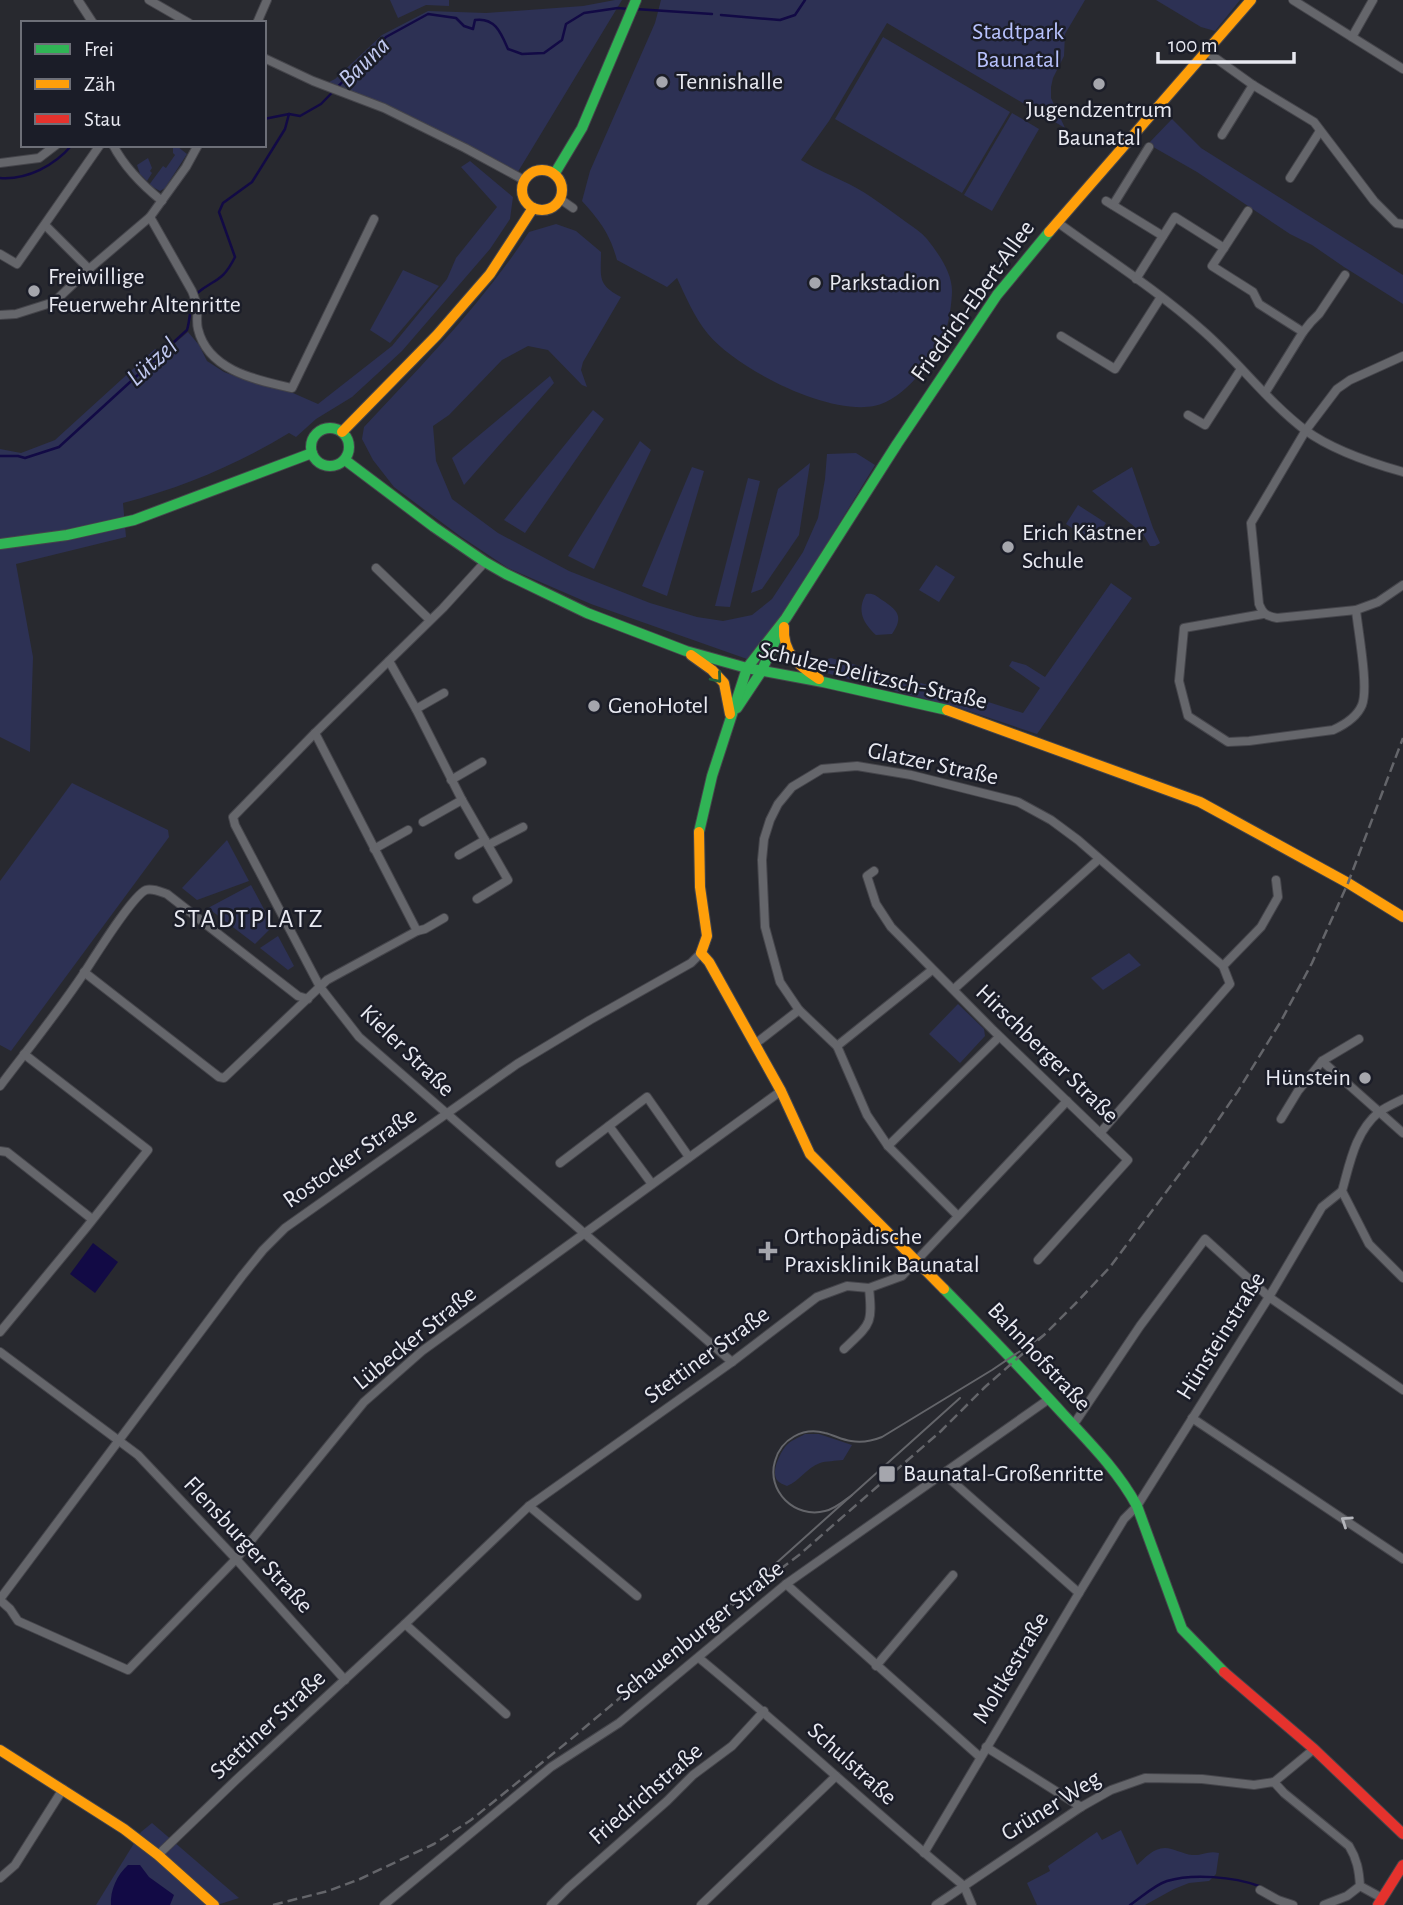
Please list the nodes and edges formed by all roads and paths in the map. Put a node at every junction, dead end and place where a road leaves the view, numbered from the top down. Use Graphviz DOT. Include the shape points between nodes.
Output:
graph roads {
  1 [pos="78,0"];
  2 [pos="149,0"];
  3 [pos="267,0"];
  4 [pos="636,0"];
  5 [pos="1251,0"];
  6 [pos="1293,0"];
  7 [pos="1373,0"];
  8 [pos="92,21"];
  9 [pos="186,21"];
  10 [pos="258,21"];
  11 [pos="1352,37"];
  12 [pos="1207,52"];
  13 [pos="266,59"];
  14 [pos="1403,69"];
  15 [pos="1253,85"];
  16 [pos="1320,131"];
  17 [pos="1222,135"];
  18 [pos="53,147"];
  19 [pos="99,147"];
  20 [pos="114,147"];
  21 [pos="197,147"];
  22 [pos="1149,147"];
  23 [pos="0,163"];
  24 [pos="555,173"];
  25 [pos="1290,178"];
  26 [pos="524,180"];
  27 [pos="560,199"];
  28 [pos="162,201"];
  29 [pos="533,208"];
  30 [pos="573,208"];
  31 [pos="1248,211"];
  32 [pos="150,217"];
  33 [pos="374,219"];
  34 [pos="1057,222"];
  35 [pos="1403,224"];
  36 [pos="45,225"];
  37 [pos="1163,236"];
  38 [pos="1224,248"];
  39 [pos="0,254"];
  40 [pos="89,269"];
  41 [pos="1345,275"];
  42 [pos="1136,279"];
  43 [pos="1161,298"];
  44 [pos="0,315"];
  45 [pos="1303,332"];
  46 [pos="1061,336"];
  47 [pos="1403,356"];
  48 [pos="1241,369"];
  49 [pos="1265,393"];
  50 [pos="1188,415"];
  51 [pos="1306,430"];
  52 [pos="342,432"];
  53 [pos="312,453"];
  54 [pos="345,460"];
  55 [pos="1403,472"];
  56 [pos="0,544"];
  57 [pos="485,562"];
  58 [pos="376,568"];
  59 [pos="1403,584"];
  60 [pos="1356,610"];
  61 [pos="1263,614"];
  62 [pos="786,618"];
  63 [pos="430,620"];
  64 [pos="686,651"];
  65 [pos="389,661"];
  66 [pos="747,668"];
  67 [pos="761,672"];
  68 [pos="823,682"];
  69 [pos="444,693"];
  70 [pos="416,709"];
  71 [pos="731,716"];
  72 [pos="315,733"];
  73 [pos="482,762"];
  74 [pos="451,780"];
  75 [pos="462,800"];
  76 [pos="423,822"];
  77 [pos="523,827"];
  78 [pos="408,830"];
  79 [pos="487,843"];
  80 [pos="374,849"];
  81 [pos="458,855"];
  82 [pos="1099,859"];
  83 [pos="874,871"];
  84 [pos="1276,880"];
  85 [pos="477,899"];
  86 [pos="1403,917"];
  87 [pos="444,918"];
  88 [pos="417,931"];
  89 [pos="701,953"];
  90 [pos="1223,966"];
  91 [pos="932,970"];
  92 [pos="84,972"];
  93 [pos="320,987"];
  94 [pos="954,989"];
  95 [pos="308,999"];
  96 [pos="799,1010"];
  97 [pos="999,1037"];
  98 [pos="1359,1039"];
  99 [pos="755,1044"];
  100 [pos="837,1046"];
  101 [pos="24,1054"];
  102 [pos="1322,1061"];
  103 [pos="0,1086"];
  104 [pos="781,1091"];
  105 [pos="1403,1099"];
  106 [pos="1067,1101"];
  107 [pos="1380,1111"];
  108 [pos="445,1114"];
  109 [pos="1281,1119"];
  110 [pos="609,1126"];
  111 [pos="1100,1133"];
  112 [pos="1403,1133"];
  113 [pos="888,1146"];
  114 [pos="0,1151"];
  115 [pos="689,1157"];
  116 [pos="560,1163"];
  117 [pos="652,1184"];
  118 [pos="1342,1191"];
  119 [pos="958,1216"];
  120 [pos="92,1219"];
  121 [pos="584,1233"];
  122 [pos="1038,1260"];
  123 [pos="917,1261"];
  124 [pos="1403,1278"];
  125 [pos="869,1288"];
  126 [pos="1269,1297"];
  127 [pos="0,1332"];
  128 [pos="844,1349"];
  129 [pos="0,1352"];
  130 [pos="732,1362"];
  131 [pos="1403,1390"];
  132 [pos="1049,1399"];
  133 [pos="1192,1418"];
  134 [pos="1074,1424"];
  135 [pos="120,1441"];
  136 [pos="943,1473"];
  137 [pos="529,1506"];
  138 [pos="1137,1506"];
  139 [pos="236,1559"];
  140 [pos="1403,1559"];
  141 [pos="953,1575"];
  142 [pos="786,1584"];
  143 [pos="1079,1593"];
  144 [pos="637,1596"];
  145 [pos="0,1600"];
  146 [pos="405,1625"];
  147 [pos="699,1658"];
  148 [pos="876,1666"];
  149 [pos="345,1680"];
  150 [pos="764,1711"];
  151 [pos="506,1714"];
  152 [pos="986,1747"];
  153 [pos="1314,1749"];
  154 [pos="0,1750"];
  155 [pos="979,1758"];
  156 [pos="836,1776"];
  157 [pos="1275,1782"];
  158 [pos="63,1789"];
  159 [pos="1082,1807"];
  160 [pos="1403,1834"];
  161 [pos="924,1853"];
  162 [pos="159,1855"];
  163 [pos="1403,1864"];
  164 [pos="0,1878"];
  165 [pos="964,1886"];
  166 [pos="1360,1886"];
  167 [pos="1260,1890"];
  168 [pos="1380,1902"];
  169 [pos="214,1905"];
  170 [pos="384,1905"];
  171 [pos="551,1905"];
  172 [pos="701,1905"];
  173 [pos="936,1905"];
  174 [pos="972,1905"];
  175 [pos="1293,1905"];
  176 [pos="1324,1905"];
  1 -- 8 [label="street"];
  2 -- 9 [label="street"];
  3 -- 10 [label="street"];
  4 -- 24 [label="street" via="582,128"];
  5 -- 12 [label="street, Friedrich-Ebert-Allee"];
  6 -- 11 [label="street"];
  7 -- 11 [label="street"];
  11 -- 14 [label="street"];
  12 -- 15 [label="street"];
  12 -- 34 [label="street, Friedrich-Ebert-Allee"];
  13 -- 26 [label="street" via="384,108"];
  15 -- 16 [label="street" via="1314,122"];
  15 -- 17 [label="street"];
  16 -- 25 [label="street"];
  16 -- 35 [label="street" via="1374,201 1396,223"];
  18 -- 23 [label="street" via="39,158"];
  19 -- 36 [label="street"];
  20 -- 28 [label="street" via="125,166"];
  21 -- 28 [label="street"];
  22 -- 37 [label="street" via="1109,203"];
  24 -- 26 [label="street" via="538,170"];
  24 -- 27 [label="street" via="562,189"];
  26 -- 29 [label="street" via="522,190"];
  27 -- 29 [label="street" via="543,211"];
  27 -- 30 [label="street"];
  28 -- 32 [label="street"];
  29 -- 52 [label="street" via="489,274 438,335"];
  31 -- 38 [label="street"];
  32 -- 33 [label="street" via="192,291 198,329 211,353 222,365 292,388"];
  32 -- 40 [label="street"];
  34 -- 42 [label="street"];
  34 -- 62 [label="street, Friedrich-Ebert-Allee" via="996,295"];
  36 -- 39 [label="street" via="17,264"];
  36 -- 40 [label="street"];
  37 -- 38 [label="street" via="1175,217"];
  37 -- 42 [label="street"];
  38 -- 45 [label="street" via="1212,266"];
  40 -- 44 [label="street" via="54,302"];
  41 -- 45 [label="street"];
  42 -- 43 [label="street"];
  43 -- 46 [label="street" via="1115,369"];
  43 -- 48 [label="street"];
  45 -- 49 [label="street"];
  47 -- 51 [label="street" via="1337,389"];
  48 -- 49 [label="street"];
  48 -- 50 [label="street" via="1205,425"];
  49 -- 51 [label="street"];
  51 -- 55 [label="street" via="1371,463"];
  51 -- 61 [label="street" via="1251,523"];
  52 -- 53 [label="street" via="331,427 319,431 312,441"];
  52 -- 54 [label="street" via="349,442"];
  53 -- 54 [label="street" via="327,466"];
  53 -- 56 [label="street" via="134,520"];
  54 -- 57 [label="street, Schulze-Delitzsch-Straße"];
  57 -- 63 [label="street, Kieler Straße"];
  57 -- 64 [label="street, Schulze-Delitzsch-Straße" via="587,613"];
  58 -- 63 [label="street"];
  59 -- 60 [label="street" via="1378,602"];
  60 -- 61 [label="street" via="1277,618"];
  60 -- 61 [label="street" via="1364,686 1362,705 1354,716 1333,730 1228,742 1188,716 1179,681 1184,628"];
  62 -- 66 [label="street"];
  62 -- 67 [label="street"];
  62 -- 68 [label="street" via="785,648 798,666"];
  63 -- 65 [label="street, Kieler Straße"];
  64 -- 66 [label="street, Schulze-Delitzsch-Straße"];
  64 -- 71 [label="street, one-way" via="724,683"];
  65 -- 70 [label="street"];
  65 -- 72 [label="street, Kieler Straße"];
  66 -- 67 [label="street, Schulze-Delitzsch-Straße"];
  66 -- 71 [label="street"];
  67 -- 68 [label="street, Schulze-Delitzsch-Straße"];
  67 -- 71 [label="street"];
  68 -- 86 [label="street, Schulze-Delitzsch-Straße" via="957,712 1200,802"];
  69 -- 70 [label="street"];
  70 -- 74 [label="street"];
  71 -- 89 [label="street" via="699,833 706,936"];
  72 -- 80 [label="street"];
  72 -- 93 [label="street, Kieler Straße" via="233,817"];
  73 -- 74 [label="street"];
  74 -- 75 [label="street"];
  75 -- 76 [label="street"];
  75 -- 79 [label="street"];
  77 -- 79 [label="street"];
  78 -- 80 [label="street"];
  79 -- 81 [label="street"];
  79 -- 85 [label="street" via="508,880"];
  80 -- 88 [label="street"];
  82 -- 90 [label="street, Glatzer Straße"];
  82 -- 94 [label="street"];
  82 -- 96 [label="street, Glatzer Straße" via="1051,820 1018,802 868,767 822,769 792,787 778,804 764,839 765,927 780,982"];
  83 -- 91 [label="street, Hirschberger Straße" via="867,876 876,904"];
  84 -- 90 [label="street" via="1278,897 1261,927"];
  87 -- 88 [label="street"];
  88 -- 93 [label="street"];
  89 -- 99 [label="street, Bahnhofstraße"];
  89 -- 108 [label="street, Rostocker Straße" via="517,1064"];
  90 -- 111 [label="street" via="1230,984"];
  91 -- 94 [label="street, Hirschberger Straße"];
  91 -- 100 [label="street"];
  92 -- 95 [label="street" via="225,1078"];
  92 -- 95 [label="street" via="136,899 146,890 157,890"];
  92 -- 101 [label="street"];
  93 -- 95 [label="street"];
  93 -- 108 [label="street, Kieler Straße" via="359,1037"];
  94 -- 97 [label="street, Hirschberger Straße"];
  96 -- 99 [label="street"];
  96 -- 100 [label="street, Glatzer Straße"];
  97 -- 106 [label="street, Hirschberger Straße"];
  97 -- 113 [label="street"];
  98 -- 102 [label="street"];
  99 -- 104 [label="street, Bahnhofstraße"];
  100 -- 113 [label="street" via="867,1115"];
  101 -- 103 [label="street"];
  101 -- 120 [label="street" via="148,1150"];
  102 -- 107 [label="street"];
  102 -- 109 [label="street"];
  104 -- 115 [label="street, Lübecker Straße"];
  104 -- 123 [label="street, Bahnhofstraße" via="810,1154"];
  105 -- 107 [label="street"];
  106 -- 111 [label="street, Hirschberger Straße"];
  106 -- 119 [label="street, Stettiner Straße"];
  107 -- 112 [label="street"];
  107 -- 118 [label="street" via="1363,1128"];
  108 -- 121 [label="street, Kieler Straße"];
  108 -- 135 [label="street, Rostocker Straße" via="270,1243"];
  110 -- 115 [label="street" via="647,1097"];
  110 -- 116 [label="street"];
  110 -- 117 [label="street"];
  111 -- 122 [label="street, Hirschberger Straße" via="1128,1160"];
  113 -- 119 [label="street"];
  114 -- 120 [label="street"];
  115 -- 117 [label="street, Lübecker Straße"];
  117 -- 121 [label="street, Lübecker Straße"];
  118 -- 124 [label="street" via="1369,1244"];
  118 -- 126 [label="street, Hünsteinstraße" via="1322,1207"];
  119 -- 123 [label="street, Stettiner Straße"];
  120 -- 127 [label="street"];
  121 -- 130 [label="street, Kieler Straße"];
  121 -- 139 [label="street, Lübecker Straße" via="422,1351 364,1402"];
  123 -- 125 [label="street, Stettiner Straße" via="902,1276"];
  123 -- 132 [label="street, Bahnhofstraße"];
  125 -- 128 [label="street" via="869,1321"];
  125 -- 130 [label="street, Stettiner Straße" via="847,1286 817,1297"];
  126 -- 131 [label="street"];
  126 -- 133 [label="street, Hünsteinstraße"];
  126 -- 134 [label="street" via="1205,1239"];
  129 -- 135 [label="street"];
  130 -- 137 [label="street, Stettiner Straße"];
  132 -- 134 [label="street, Bahnhofstraße"];
  132 -- 136 [label="street, Schauenburger Straße"];
  133 -- 138 [label="street, Hünsteinstraße"];
  140 -- 133 [label="street, one-way"];
  134 -- 138 [label="street, Bahnhofstraße"];
  135 -- 139 [label="street, Flensburger Straße"];
  135 -- 145 [label="street, Rostocker Straße"];
  136 -- 142 [label="street, Schauenburger Straße"];
  136 -- 143 [label="street"];
  137 -- 144 [label="street"];
  137 -- 146 [label="street, Stettiner Straße"];
  138 -- 143 [label="street, Moltkestraße"];
  138 -- 153 [label="street, Bahnhofstraße" via="1182,1629"];
  139 -- 145 [label="street, Rostocker Straße" via="128,1670 18,1621"];
  139 -- 149 [label="street, Flensburger Straße"];
  141 -- 148 [label="street"];
  142 -- 147 [label="street, Schauenburger Straße"];
  142 -- 148 [label="street"];
  143 -- 152 [label="street, Moltkestraße"];
  146 -- 149 [label="street, Stettiner Straße"];
  146 -- 151 [label="street"];
  147 -- 150 [label="street, Schulstraße"];
  147 -- 170 [label="street, Schauenburger Straße" via="619,1723 551,1767"];
  148 -- 155 [label="street"];
  149 -- 162 [label="street, Stettiner Straße"];
  150 -- 156 [label="street, Schulstraße"];
  150 -- 171 [label="street, Friedrichstraße" via="733,1746 693,1775"];
  152 -- 155 [label="street, Moltkestraße"];
  152 -- 159 [label="street"];
  153 -- 157 [label="street"];
  153 -- 160 [label="street, Bahnhofstraße"];
  154 -- 158 [label="street"];
  155 -- 161 [label="street, Moltkestraße"];
  156 -- 161 [label="street, Schulstraße"];
  156 -- 172 [label="street"];
  157 -- 159 [label="street, Grüner Weg" via="1254,1785 1145,1778"];
  157 -- 166 [label="street" via="1349,1846 1356,1856"];
  158 -- 162 [label="street"];
  158 -- 164 [label="street" via="15,1865"];
  159 -- 165 [label="street, Grüner Weg"];
  161 -- 165 [label="street, Schulstraße"];
  162 -- 169 [label="street"];
  163 -- 168 [label="street"];
  165 -- 173 [label="street, Grüner Weg"];
  165 -- 174 [label="street, Schulstraße"];
  166 -- 168 [label="street"];
  166 -- 176 [label="street"];
  167 -- 175 [label="street"];
}
